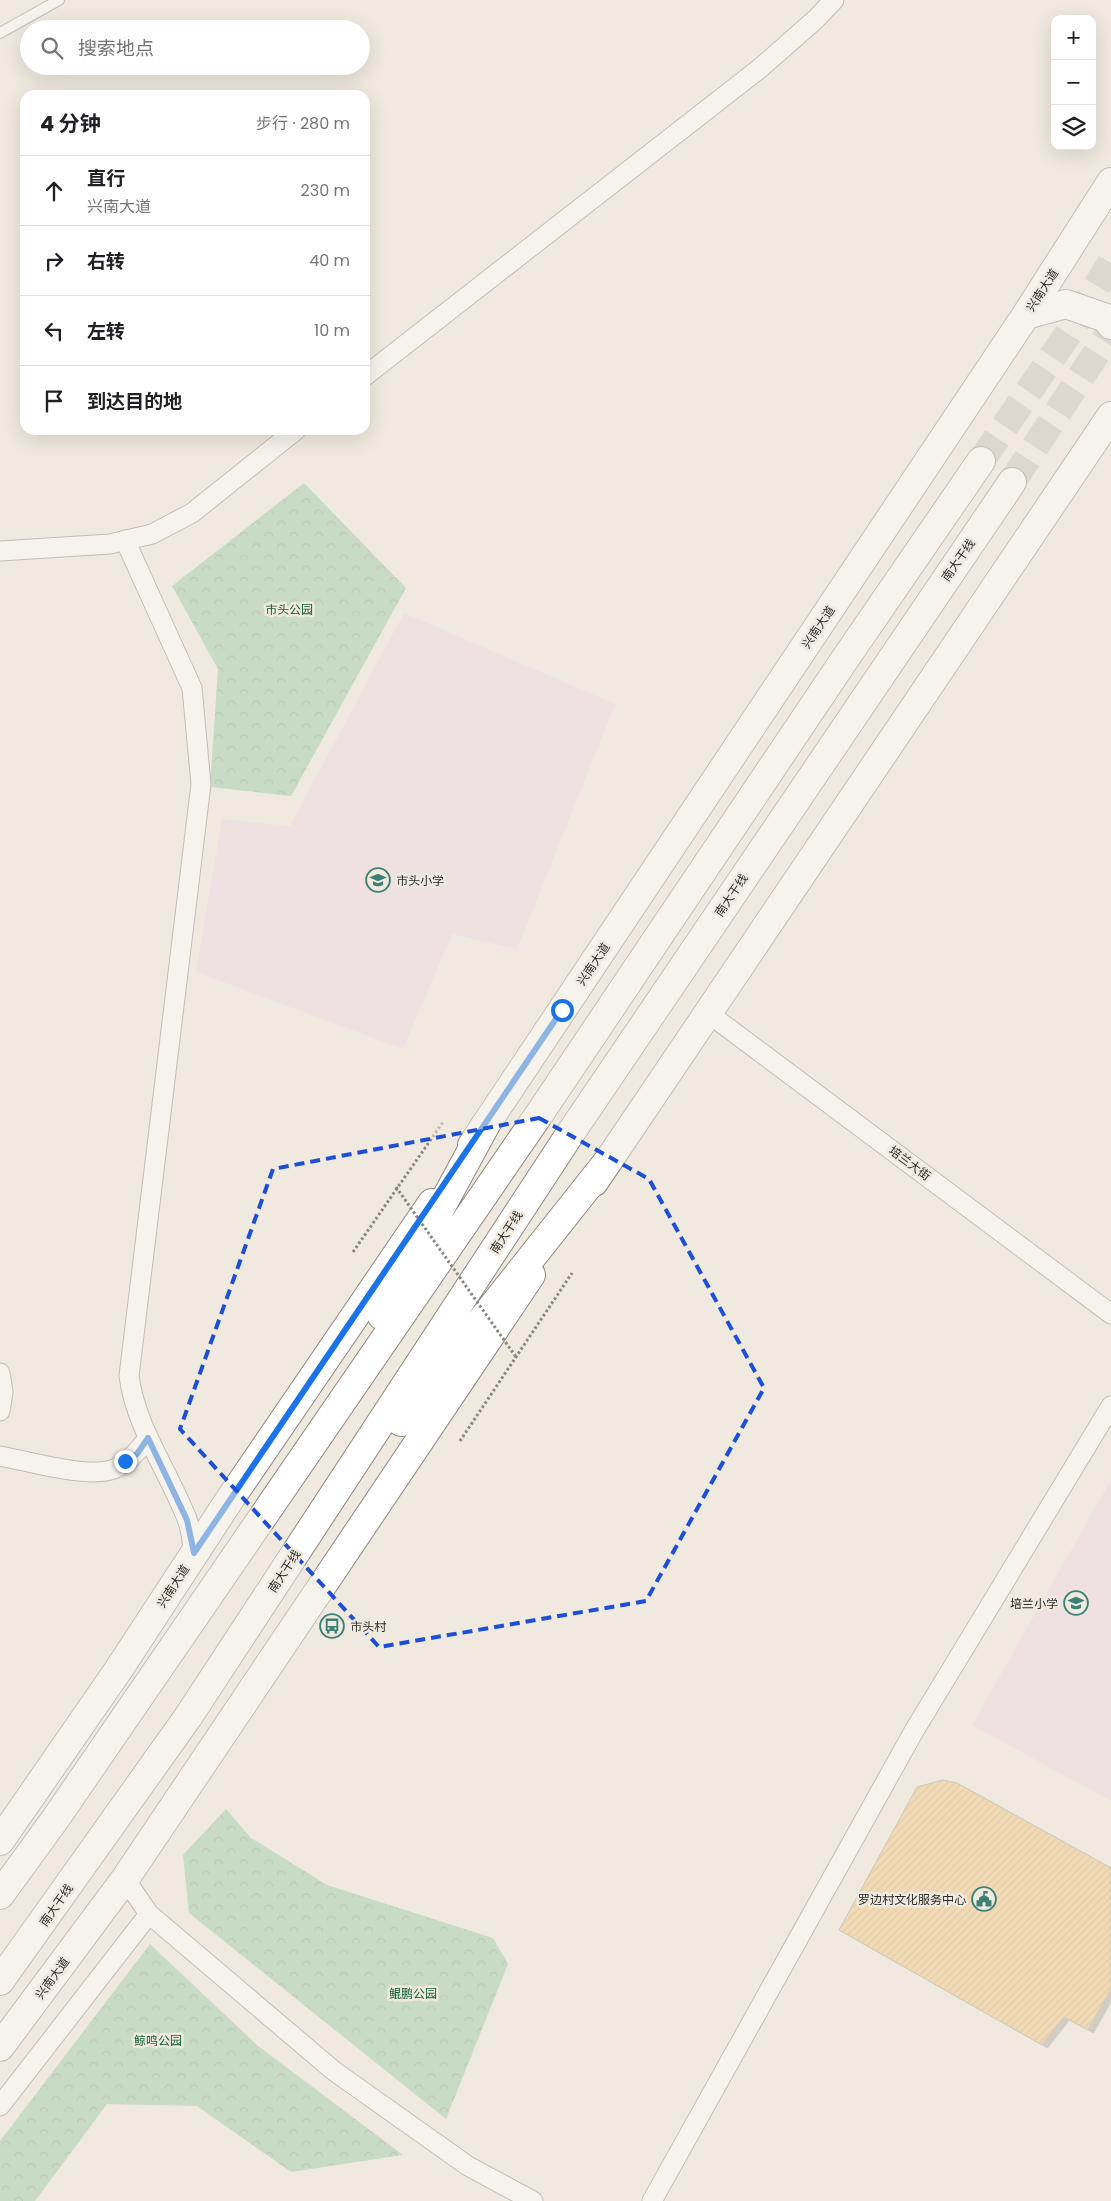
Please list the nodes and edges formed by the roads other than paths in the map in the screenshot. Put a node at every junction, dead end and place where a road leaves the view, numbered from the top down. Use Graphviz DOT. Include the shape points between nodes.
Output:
graph roads {
  1 [pos="59,0"];
  2 [pos="834,0"];
  3 [pos="24,20"];
  4 [pos="20,22"];
  5 [pos="0,34"];
  6 [pos="1111,182"];
  7 [pos="1026,315"];
  8 [pos="1111,325"];
  9 [pos="370,372"];
  10 [pos="1111,416"];
  11 [pos="290,435"];
  12 [pos="981,461"];
  13 [pos="1012,482"];
  14 [pos="125,540"];
  15 [pos="0,551"];
  16 [pos="708,1013"];
  17 [pos="484,1126"];
  18 [pos="608,1161"];
  19 [pos="1111,1314"];
  20 [pos="0,1373"];
  21 [pos="1111,1406"];
  22 [pos="0,1411"];
  23 [pos="148,1438"];
  24 [pos="314,1441"];
  25 [pos="0,1456"];
  26 [pos="194,1553"];
  27 [pos="294,1556"];
  28 [pos="0,1841"];
  29 [pos="125,1879"];
  30 [pos="0,1895"];
  31 [pos="148,1914"];
  32 [pos="0,1981"];
  33 [pos="0,2047"];
  34 [pos="0,2106"];
  35 [pos="533,2201"];
  36 [pos="652,2201"];
  1 -- 3 [label="lane"];
  2 -- 9 [label="street" via="759,70"];
  4 -- 5 [label="lane"];
  6 -- 7 [label="main road, 兴南大道"];
  7 -- 8 [label="main road" via="1066,304 1106,318"];
  7 -- 17 [label="main road, 兴南大道"];
  10 -- 16 [label="main road, 兴南大道"];
  11 -- 14 [label="street" via="192,513 152,534"];
  12 -- 24 [label="main road"];
  13 -- 27 [label="main road, 南大干线" via="572,1131"];
  14 -- 15 [label="street" via="110,544"];
  14 -- 23 [label="street" via="192,688 201,784 129,1376 132,1398"];
  16 -- 18 [label="main road, 兴南大道"];
  16 -- 19 [label="street, 培兰大街"];
  17 -- 24 [label="main road"];
  17 -- 26 [label="main road, 兴南大道"];
  18 -- 27 [label="main road"];
  18 -- 29 [label="main road, 兴南大道"];
  20 -- 22 [label="street" via="3,1392"];
  21 -- 36 [label="street" via="914,1731"];
  23 -- 25 [label="street" via="137,1454 114,1469 78,1472"];
  23 -- 26 [label="street" via="187,1520"];
  24 -- 30 [label="main road"];
  26 -- 28 [label="main road, 兴南大道" via="119,1669"];
  27 -- 32 [label="main road, 南大干线" via="188,1717"];
  29 -- 31 [label="street"];
  29 -- 33 [label="main road, 兴南大道"];
  31 -- 34 [label="street"];
  31 -- 35 [label="street" via="334,2071 468,2166"];
}
